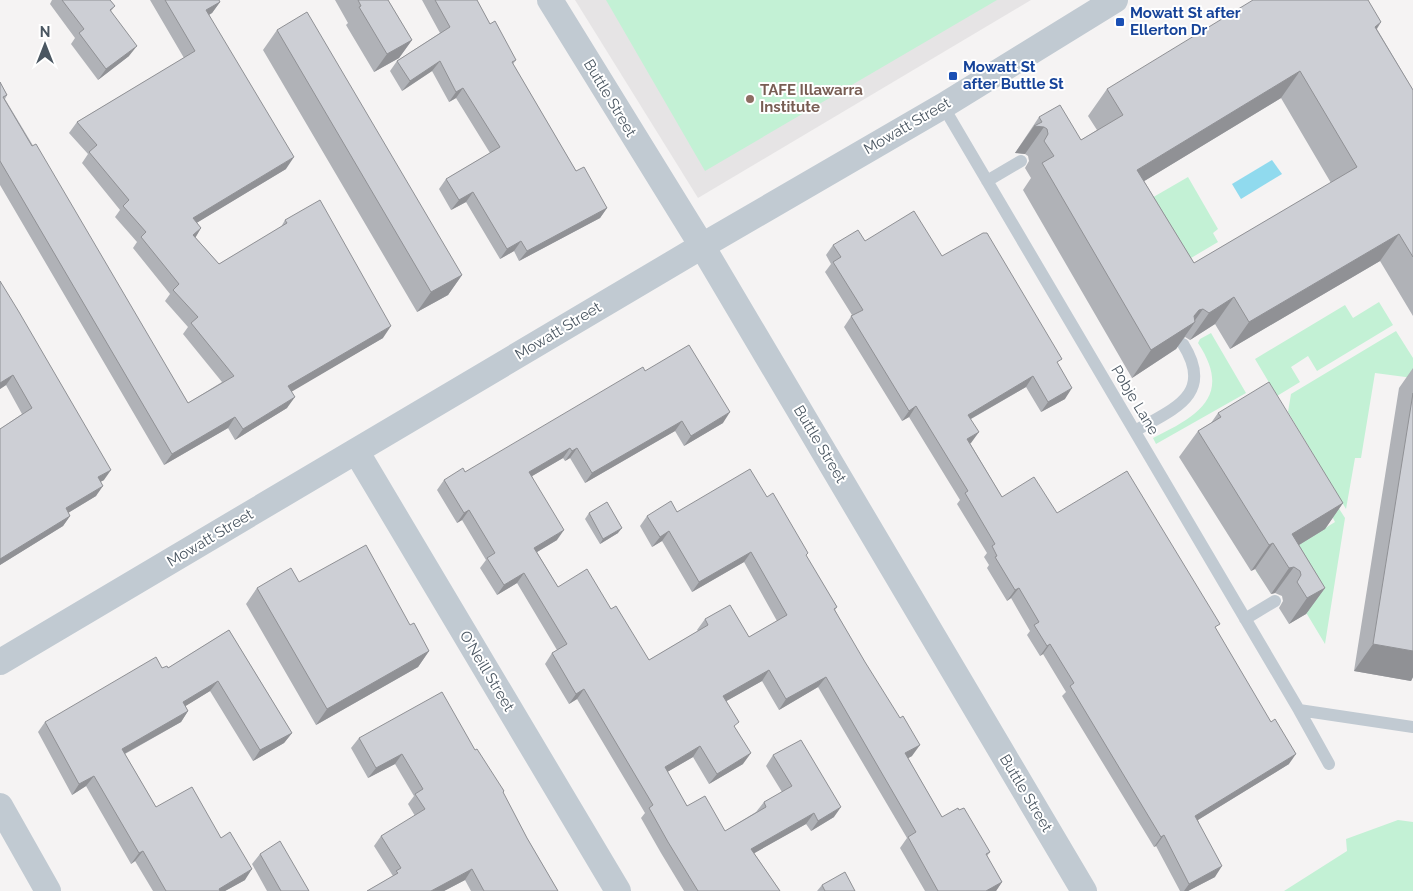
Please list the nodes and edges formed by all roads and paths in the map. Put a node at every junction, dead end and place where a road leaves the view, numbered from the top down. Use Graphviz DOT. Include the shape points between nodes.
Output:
graph roads {
  1 [pos="550,0"];
  2 [pos="1116,0"];
  3 [pos="943,106"];
  4 [pos="1020,161"];
  5 [pos="987,181"];
  6 [pos="702,246"];
  7 [pos="1183,344"];
  8 [pos="1135,431"];
  9 [pos="356,451"];
  10 [pos="1275,601"];
  11 [pos="1245,619"];
  12 [pos="0,662"];
  13 [pos="1299,710"];
  14 [pos="1413,727"];
  15 [pos="1329,764"];
  16 [pos="0,806"];
  17 [pos="48,891"];
  18 [pos="618,891"];
  19 [pos="1084,891"];
  1 -- 6 [label="street, Buttle Street"];
  2 -- 3 [label="street, Mowatt Street"];
  3 -- 5 [label="lane, Pobje Lane"];
  3 -- 6 [label="street, Mowatt Street"];
  4 -- 5 [label="lane"];
  5 -- 8 [label="lane, Pobje Lane"];
  6 -- 9 [label="street, Mowatt Street"];
  6 -- 19 [label="street, Buttle Street"];
  7 -- 8 [label="lane" via="1195,375 1187,400"];
  8 -- 11 [label="lane, Pobje Lane"];
  9 -- 12 [label="street, Mowatt Street"];
  9 -- 18 [label="street, O'Neill Street"];
  10 -- 11 [label="lane"];
  11 -- 13 [label="lane, Pobje Lane"];
  13 -- 14 [label="lane"];
  13 -- 15 [label="lane, Pobje Lane"];
  16 -- 17 [label="street"];
}
